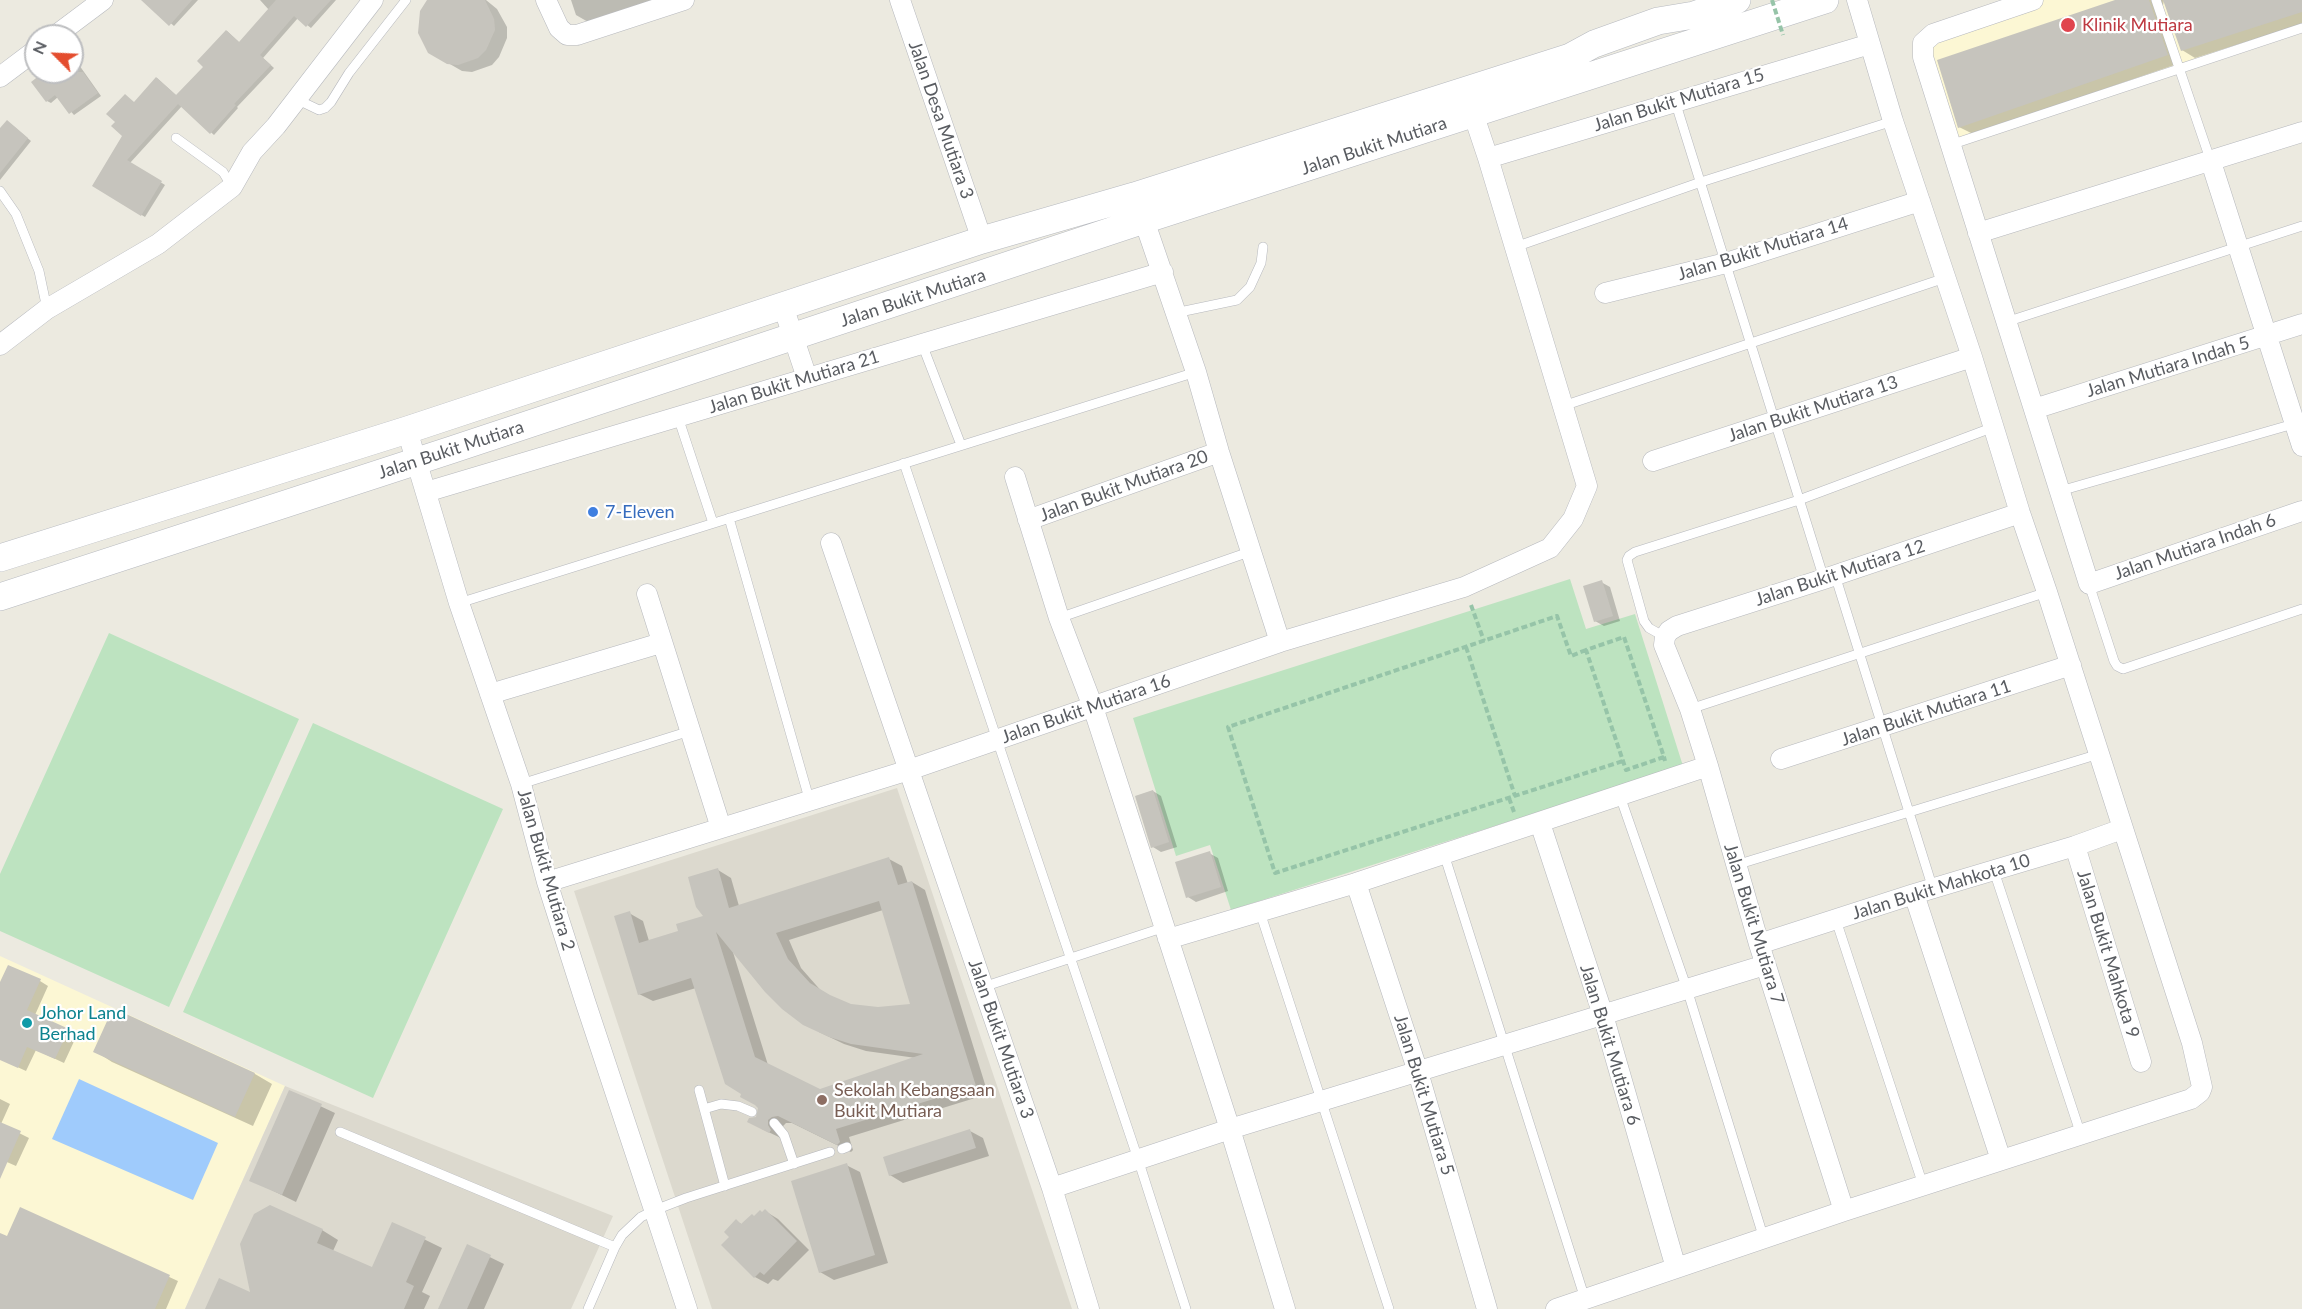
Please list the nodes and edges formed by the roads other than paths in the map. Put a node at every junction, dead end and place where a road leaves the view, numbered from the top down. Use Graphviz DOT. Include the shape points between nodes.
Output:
graph roads {
  1 [pos="103,0"];
  2 [pos="373,0"];
  3 [pos="406,0"];
  4 [pos="546,0"];
  5 [pos="684,0"];
  6 [pos="900,0"];
  7 [pos="1737,0"];
  8 [pos="1825,0"];
  9 [pos="1857,0"];
  10 [pos="2033,0"];
  11 [pos="2156,0"];
  12 [pos="71,24"];
  13 [pos="2302,28"];
  14 [pos="1870,44"];
  15 [pos="24,59"];
  16 [pos="2180,68"];
  17 [pos="0,76"];
  18 [pos="296,99"];
  19 [pos="1675,101"];
  20 [pos="1469,102"];
  21 [pos="1893,121"];
  22 [pos="2302,132"];
  23 [pos="176,138"];
  24 [pos="1950,145"];
  25 [pos="1488,158"];
  26 [pos="2211,162"];
  27 [pos="1701,182"];
  28 [pos="232,187"];
  29 [pos="0,191"];
  30 [pos="1920,201"];
  31 [pos="1144,220"];
  32 [pos="2302,226"];
  33 [pos="1978,233"];
  34 [pos="982,240"];
  35 [pos="2238,246"];
  36 [pos="1263,247"];
  37 [pos="1515,247"];
  38 [pos="1030,259"];
  39 [pos="1726,263"];
  40 [pos="1163,272"];
  41 [pos="1945,278"];
  42 [pos="967,280"];
  43 [pos="1605,294"];
  44 [pos="783,306"];
  45 [pos="47,309"];
  46 [pos="1175,313"];
  47 [pos="2006,322"];
  48 [pos="2302,324"];
  49 [pos="2267,336"];
  50 [pos="795,337"];
  51 [pos="922,343"];
  52 [pos="1750,344"];
  53 [pos="0,345"];
  54 [pos="1972,357"];
  55 [pos="1196,372"];
  56 [pos="807,378"];
  57 [pos="1563,406"];
  58 [pos="2034,409"];
  59 [pos="678,416"];
  60 [pos="1774,422"];
  61 [pos="2298,422"];
  62 [pos="1994,427"];
  63 [pos="407,430"];
  64 [pos="961,445"];
  65 [pos="2302,446"];
  66 [pos="1219,452"];
  67 [pos="1653,461"];
  68 [pos="417,462"];
  69 [pos="904,463"];
  70 [pos="1015,477"];
  71 [pos="2060,491"];
  72 [pos="426,492"];
  73 [pos="1799,500"];
  74 [pos="2302,511"];
  75 [pos="2020,513"];
  76 [pos="729,518"];
  77 [pos="1028,520"];
  78 [pos="713,523"];
  79 [pos="831,543"];
  80 [pos="1252,551"];
  81 [pos="0,558"];
  82 [pos="1830,577"];
  83 [pos="2089,584"];
  84 [pos="2047,592"];
  85 [pos="647,594"];
  86 [pos="0,597"];
  87 [pos="459,603"];
  88 [pos="2302,609"];
  89 [pos="1059,618"];
  90 [pos="1665,637"];
  91 [pos="1280,642"];
  92 [pos="661,643"];
  93 [pos="1859,654"];
  94 [pos="2071,665"];
  95 [pos="490,694"];
  96 [pos="1093,707"];
  97 [pos="1690,710"];
  98 [pos="1882,727"];
  99 [pos="690,731"];
  100 [pos="998,740"];
  101 [pos="2099,754"];
  102 [pos="1780,759"];
  103 [pos="1708,766"];
  104 [pos="909,770"];
  105 [pos="521,784"];
  106 [pos="1620,796"];
  107 [pos="810,802"];
  108 [pos="1909,812"];
  109 [pos="1540,823"];
  110 [pos="721,828"];
  111 [pos="2122,829"];
  112 [pos="2075,846"];
  113 [pos="1444,854"];
  114 [pos="1736,865"];
  115 [pos="1994,871"];
  116 [pos="547,882"];
  117 [pos="1356,883"];
  118 [pos="1924,891"];
  119 [pos="1260,912"];
  120 [pos="1836,920"];
  121 [pos="1166,933"];
  122 [pos="1759,944"];
  123 [pos="1070,958"];
  124 [pos="1765,964"];
  125 [pos="983,987"];
  126 [pos="1687,989"];
  127 [pos="1603,1015"];
  128 [pos="1505,1046"];
  129 [pos="2141,1062"];
  130 [pos="1418,1072"];
  131 [pos="699,1090"];
  132 [pos="1322,1102"];
  133 [pos="704,1109"];
  134 [pos="752,1112"];
  135 [pos="774,1123"];
  136 [pos="1230,1129"];
  137 [pos="340,1132"];
  138 [pos="2081,1135"];
  139 [pos="830,1152"];
  140 [pos="1138,1159"];
  141 [pos="2001,1160"];
  142 [pos="794,1164"];
  143 [pos="1923,1185"];
  144 [pos="725,1186"];
  145 [pos="1052,1188"];
  146 [pos="655,1210"];
  147 [pos="1844,1211"];
  148 [pos="1764,1239"];
  149 [pos="615,1247"];
  150 [pos="1676,1268"];
  151 [pos="1585,1299"];
  152 [pos="588,1309"];
  153 [pos="687,1309"];
  154 [pos="1089,1309"];
  155 [pos="1186,1309"];
  156 [pos="1285,1309"];
  157 [pos="1389,1309"];
  158 [pos="1486,1309"];
  159 [pos="1556,1309"];
  1 -- 12 [label="street"];
  2 -- 18 [label="street"];
  3 -- 18 [label="lane" via="325,108 319,110"];
  4 -- 5 [label="street" via="559,28 567,35"];
  6 -- 34 [label="street, Jalan Desa Mutiara 3"];
  7 -- 20 [label="street, Jalan Bukit Mutiara" via="1694,15 1658,21 1594,44"];
  8 -- 20 [label="street, Jalan Bukit Mutiara"];
  9 -- 14 [label="street"];
  10 -- 24 [label="street" via="1933,34 1923,43 1923,57"];
  11 -- 16 [label="lane"];
  13 -- 16 [label="lane"];
  14 -- 19 [label="street, Jalan Bukit Mutiara 15"];
  14 -- 21 [label="street"];
  15 -- 17 [label="street"];
  16 -- 24 [label="lane"];
  16 -- 26 [label="lane"];
  18 -- 28 [label="street" via="252,152"];
  19 -- 25 [label="street, Jalan Bukit Mutiara 15"];
  19 -- 27 [label="lane"];
  20 -- 25 [label="street"];
  20 -- 31 [label="street, Jalan Bukit Mutiara"];
  20 -- 34 [label="street, Jalan Bukit Mutiara"];
  21 -- 27 [label="lane"];
  21 -- 30 [label="street"];
  22 -- 26 [label="street"];
  23 -- 28 [label="lane" via="223,172"];
  24 -- 33 [label="street"];
  25 -- 37 [label="street"];
  26 -- 33 [label="street"];
  26 -- 35 [label="street"];
  27 -- 37 [label="lane"];
  27 -- 39 [label="lane"];
  28 -- 45 [label="street" via="158,244"];
  29 -- 45 [label="lane" via="16,214 39,271"];
  30 -- 39 [label="street, Jalan Bukit Mutiara 14"];
  30 -- 41 [label="street"];
  31 -- 38 [label="street, Jalan Bukit Mutiara"];
  31 -- 40 [label="street"];
  32 -- 35 [label="lane"];
  33 -- 47 [label="street"];
  34 -- 38 [label="street" via="996,251"];
  34 -- 42 [label="street" via="982,255"];
  34 -- 44 [label="street, Jalan Bukit Mutiara"];
  35 -- 47 [label="lane"];
  35 -- 49 [label="street"];
  36 -- 46 [label="lane" via="1261,263 1250,287 1237,300"];
  37 -- 57 [label="street"];
  38 -- 42 [label="street, Jalan Bukit Mutiara"];
  39 -- 43 [label="street, Jalan Bukit Mutiara 14"];
  39 -- 52 [label="lane"];
  40 -- 46 [label="street"];
  40 -- 51 [label="street, Jalan Bukit Mutiara 21"];
  41 -- 52 [label="lane"];
  41 -- 54 [label="street"];
  42 -- 50 [label="street, Jalan Bukit Mutiara"];
  44 -- 50 [label="street"];
  44 -- 63 [label="street, Jalan Bukit Mutiara"];
  45 -- 53 [label="street"];
  46 -- 55 [label="street"];
  47 -- 58 [label="street"];
  48 -- 49 [label="street, Jalan Mutiara Indah 5"];
  49 -- 58 [label="street, Jalan Mutiara Indah 5"];
  49 -- 61 [label="street"];
  50 -- 56 [label="street"];
  50 -- 68 [label="street, Jalan Bukit Mutiara"];
  51 -- 56 [label="street, Jalan Bukit Mutiara 21"];
  51 -- 64 [label="lane"];
  52 -- 57 [label="lane"];
  52 -- 60 [label="lane"];
  54 -- 60 [label="street, Jalan Bukit Mutiara 13"];
  54 -- 62 [label="street"];
  55 -- 64 [label="lane"];
  55 -- 66 [label="street"];
  56 -- 59 [label="street, Jalan Bukit Mutiara 21"];
  57 -- 91 [label="street, Jalan Bukit Mutiara 16" via="1587,486 1573,519 1550,548 1464,587"];
  58 -- 71 [label="street"];
  59 -- 72 [label="street, Jalan Bukit Mutiara 21"];
  59 -- 78 [label="lane"];
  60 -- 67 [label="street, Jalan Bukit Mutiara 13"];
  60 -- 73 [label="lane"];
  61 -- 65 [label="street"];
  61 -- 71 [label="lane"];
  62 -- 73 [label="lane"];
  62 -- 75 [label="street"];
  63 -- 68 [label="street, Jalan Bukit Mutiara 2"];
  63 -- 81 [label="street, Jalan Bukit Mutiara"];
  64 -- 69 [label="lane"];
  66 -- 77 [label="street, Jalan Bukit Mutiara 20"];
  66 -- 80 [label="street"];
  68 -- 72 [label="street, Jalan Bukit Mutiara 2"];
  68 -- 86 [label="street, Jalan Bukit Mutiara"];
  69 -- 76 [label="lane"];
  69 -- 100 [label="lane"];
  70 -- 77 [label="street"];
  71 -- 83 [label="street"];
  72 -- 87 [label="street, Jalan Bukit Mutiara 2"];
  73 -- 82 [label="lane"];
  73 -- 90 [label="lane" via="1629,556 1644,621"];
  74 -- 83 [label="street, Jalan Mutiara Indah 6"];
  75 -- 82 [label="street, Jalan Bukit Mutiara 12"];
  75 -- 84 [label="street"];
  76 -- 78 [label="lane"];
  76 -- 107 [label="lane"];
  77 -- 89 [label="street"];
  78 -- 87 [label="lane"];
  79 -- 104 [label="street, Jalan Bukit Mutiara 3"];
  80 -- 89 [label="lane"];
  80 -- 91 [label="street"];
  82 -- 90 [label="street, Jalan Bukit Mutiara 12" via="1677,626"];
  82 -- 93 [label="lane"];
  83 -- 88 [label="lane" via="2114,661 2123,669"];
  84 -- 93 [label="lane"];
  84 -- 94 [label="street"];
  85 -- 92 [label="street"];
  87 -- 95 [label="street, Jalan Bukit Mutiara 2"];
  89 -- 96 [label="street"];
  90 -- 97 [label="street, Jalan Bukit Mutiara 7" via="1664,645"];
  91 -- 96 [label="street, Jalan Bukit Mutiara 16"];
  92 -- 95 [label="street"];
  92 -- 99 [label="street"];
  93 -- 97 [label="lane"];
  93 -- 98 [label="lane"];
  94 -- 98 [label="street, Jalan Bukit Mutiara 11"];
  94 -- 101 [label="street"];
  95 -- 105 [label="street, Jalan Bukit Mutiara 2"];
  96 -- 100 [label="street, Jalan Bukit Mutiara 16"];
  96 -- 121 [label="street"];
  97 -- 103 [label="street, Jalan Bukit Mutiara 7"];
  98 -- 102 [label="street, Jalan Bukit Mutiara 11"];
  98 -- 108 [label="lane"];
  99 -- 105 [label="lane"];
  99 -- 110 [label="street"];
  100 -- 104 [label="street, Jalan Bukit Mutiara 16"];
  100 -- 123 [label="lane"];
  101 -- 108 [label="lane"];
  101 -- 111 [label="street"];
  103 -- 106 [label="street"];
  103 -- 114 [label="street, Jalan Bukit Mutiara 7"];
  104 -- 107 [label="street, Jalan Bukit Mutiara 16"];
  104 -- 125 [label="street, Jalan Bukit Mutiara 3"];
  105 -- 116 [label="street, Jalan Bukit Mutiara 2"];
  106 -- 109 [label="street"];
  106 -- 126 [label="lane"];
  107 -- 110 [label="street, Jalan Bukit Mutiara 16"];
  108 -- 114 [label="lane"];
  108 -- 118 [label="lane"];
  109 -- 113 [label="street"];
  109 -- 127 [label="street, Jalan Bukit Mutiara 6"];
  110 -- 116 [label="street, Jalan Bukit Mutiara 16"];
  111 -- 112 [label="street, Jalan Bukit Mahkota 10"];
  111 -- 138 [label="street" via="2192,1043 2202,1087 2191,1099"];
  112 -- 115 [label="street, Jalan Bukit Mahkota 10"];
  112 -- 129 [label="street, Jalan Bukit Mahkota 9"];
  113 -- 117 [label="street"];
  113 -- 128 [label="lane"];
  114 -- 122 [label="street, Jalan Bukit Mutiara 7"];
  115 -- 118 [label="street, Jalan Bukit Mahkota 10"];
  115 -- 138 [label="lane"];
  116 -- 146 [label="street, Jalan Bukit Mutiara 2"];
  117 -- 119 [label="street"];
  117 -- 130 [label="street, Jalan Bukit Mutiara 5"];
  118 -- 120 [label="street, Jalan Bukit Mahkota 10"];
  118 -- 141 [label="street"];
  119 -- 121 [label="street"];
  119 -- 132 [label="lane"];
  120 -- 122 [label="street, Jalan Bukit Mahkota 10"];
  120 -- 143 [label="lane"];
  121 -- 123 [label="lane"];
  121 -- 136 [label="street"];
  122 -- 124 [label="street, Jalan Bukit Mutiara 7"];
  123 -- 125 [label="lane"];
  123 -- 140 [label="lane"];
  124 -- 126 [label="street"];
  124 -- 147 [label="street, Jalan Bukit Mutiara 7"];
  125 -- 145 [label="street, Jalan Bukit Mutiara 3"];
  126 -- 127 [label="street"];
  126 -- 148 [label="lane"];
  127 -- 128 [label="street"];
  127 -- 150 [label="street, Jalan Bukit Mutiara 6"];
  128 -- 130 [label="street"];
  128 -- 151 [label="lane"];
  130 -- 132 [label="street"];
  130 -- 158 [label="street, Jalan Bukit Mutiara 5"];
  131 -- 133 [label="lane"];
  132 -- 136 [label="street"];
  132 -- 157 [label="lane"];
  133 -- 134 [label="lane" via="721,1104"];
  133 -- 144 [label="lane"];
  135 -- 142 [label="lane" via="784,1136"];
  136 -- 140 [label="street"];
  136 -- 156 [label="street"];
  137 -- 149 [label="lane"];
  138 -- 141 [label="street"];
  139 -- 142 [label="lane"];
  140 -- 145 [label="street"];
  140 -- 155 [label="lane"];
  141 -- 143 [label="street"];
  142 -- 144 [label="lane"];
  143 -- 147 [label="street"];
  144 -- 146 [label="lane"];
  145 -- 154 [label="street, Jalan Bukit Mutiara 3"];
  146 -- 149 [label="lane" via="641,1217"];
  146 -- 153 [label="street, Jalan Bukit Mutiara 2"];
  147 -- 148 [label="street"];
  148 -- 150 [label="street"];
  149 -- 152 [label="lane"];
  150 -- 151 [label="street"];
  151 -- 159 [label="street"];
}
